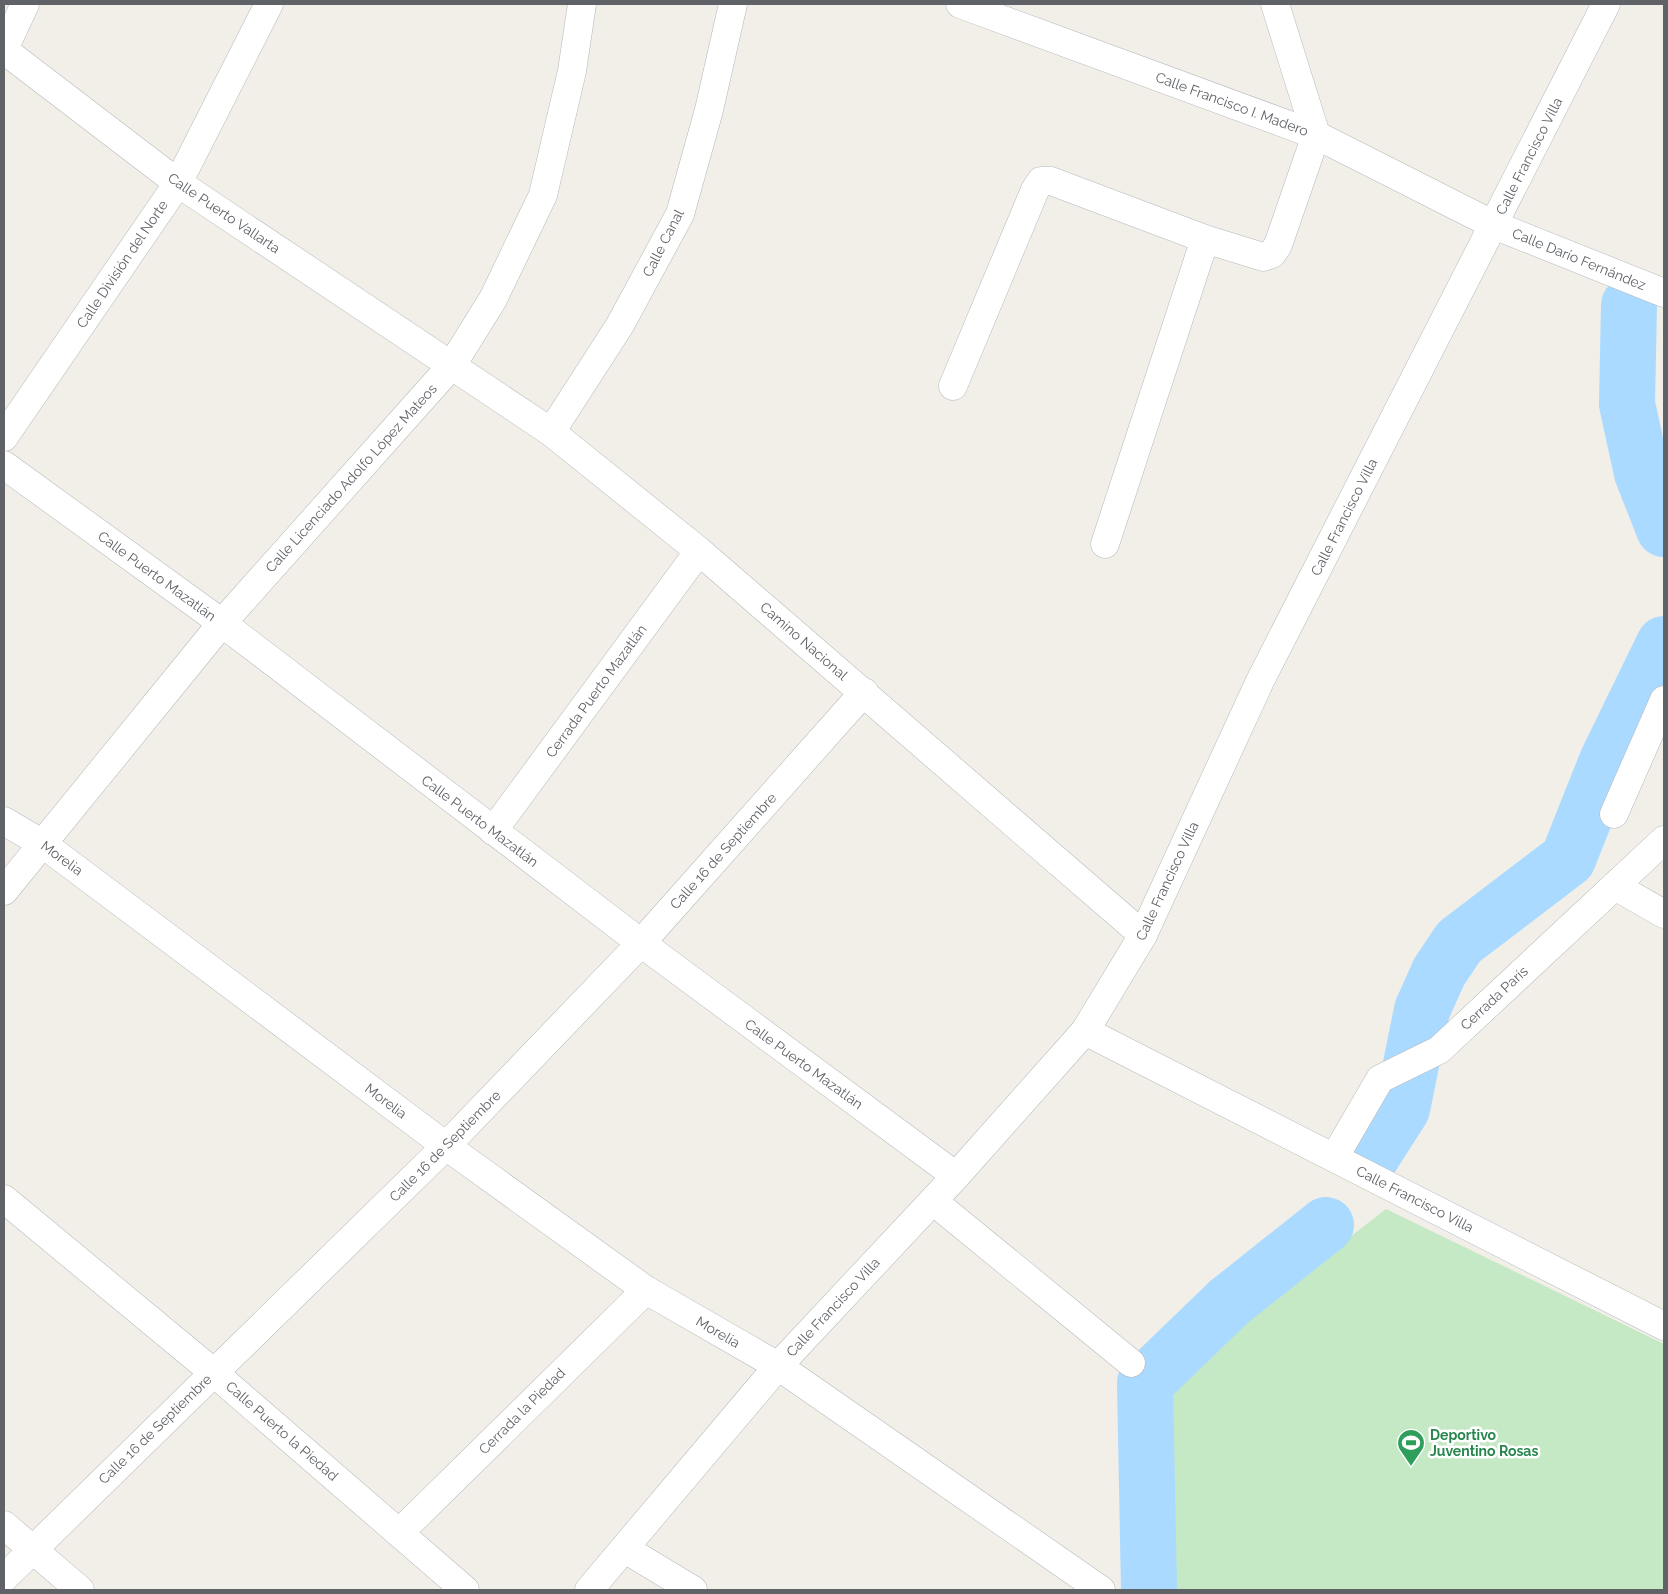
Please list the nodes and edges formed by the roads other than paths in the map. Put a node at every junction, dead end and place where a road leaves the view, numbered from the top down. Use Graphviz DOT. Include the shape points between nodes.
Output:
graph roads {
  1 [pos="25,4"];
  2 [pos="269,4"];
  3 [pos="582,4"];
  4 [pos="733,4"];
  5 [pos="960,4"];
  6 [pos="1275,4"];
  7 [pos="1606,4"];
  8 [pos="4,50"];
  9 [pos="1316,135"];
  10 [pos="178,183"];
  11 [pos="1494,225"];
  12 [pos="1205,238"];
  13 [pos="1664,293"];
  14 [pos="452,365"];
  15 [pos="952,386"];
  16 [pos="551,432"];
  17 [pos="4,437"];
  18 [pos="4,465"];
  19 [pos="1105,544"];
  20 [pos="698,551"];
  21 [pos="222,623"];
  22 [pos="864,692"];
  23 [pos="1664,700"];
  24 [pos="1614,814"];
  25 [pos="4,821"];
  26 [pos="492,831"];
  27 [pos="1664,840"];
  28 [pos="43,844"];
  29 [pos="1615,886"];
  30 [pos="4,890"];
  31 [pos="1664,914"];
  32 [pos="1143,935"];
  33 [pos="641,943"];
  34 [pos="1086,1031"];
  35 [pos="446,1146"];
  36 [pos="1338,1161"];
  37 [pos="956,1176"];
  38 [pos="4,1199"];
  39 [pos="933,1201"];
  40 [pos="646,1290"];
  41 [pos="1664,1326"];
  42 [pos="1131,1363"];
  43 [pos="778,1366"];
  44 [pos="213,1372"];
  45 [pos="4,1525"];
  46 [pos="399,1533"];
  47 [pos="32,1548"];
  48 [pos="625,1549"];
  49 [pos="4,1578"];
  50 [pos="80,1590"];
  51 [pos="465,1590"];
  52 [pos="589,1590"];
  53 [pos="693,1590"];
  54 [pos="1101,1590"];
  1 -- 8 [label="street"];
  2 -- 10 [label="street, Calle División del Norte"];
  3 -- 14 [label="street, Calle Licenciado Adolfo López Mateos" via="572,71 543,195 494,299"];
  4 -- 16 [label="street, Calle Canal" via="709,110 680,214 620,325"];
  5 -- 9 [label="street, Calle Francisco I. Madero"];
  6 -- 9 [label="street"];
  7 -- 11 [label="street, Calle Francisco Villa"];
  8 -- 10 [label="street, Calle Puerto Vallarta"];
  9 -- 11 [label="street, Calle Francisco I. Madero"];
  9 -- 12 [label="street" via="1278,245 1272,254 1263,257"];
  10 -- 14 [label="street, Calle Puerto Vallarta"];
  10 -- 17 [label="street, Calle División del Norte"];
  11 -- 13 [label="street, Calle Darío Fernández"];
  11 -- 32 [label="street, Calle Francisco Villa" via="1260,680"];
  12 -- 15 [label="street" via="1051,181 1042,181 1035,190"];
  12 -- 19 [label="street"];
  14 -- 16 [label="street, Camino Nacional"];
  14 -- 21 [label="street, Calle Licenciado Adolfo López Mateos"];
  16 -- 20 [label="street, Camino Nacional"];
  18 -- 21 [label="street, Calle Puerto Mazatlán"];
  20 -- 22 [label="street, Camino Nacional"];
  20 -- 26 [label="street, Cerrada Puerto Mazatlán"];
  21 -- 26 [label="street, Calle Puerto Mazatlán"];
  21 -- 28 [label="street, Calle Licenciado Adolfo López Mateos"];
  22 -- 32 [label="street, Camino Nacional"];
  22 -- 33 [label="street, Calle 16 de Septiembre"];
  23 -- 24 [label="street"];
  25 -- 28 [label="street, Morelia"];
  26 -- 33 [label="street, Calle Puerto Mazatlán"];
  27 -- 29 [label="street, Cerrada París"];
  28 -- 30 [label="street, Calle Licenciado Adolfo López Mateos"];
  28 -- 35 [label="street, Morelia"];
  29 -- 31 [label="street"];
  29 -- 36 [label="street, Cerrada París" via="1439,1050 1380,1079"];
  32 -- 34 [label="street, Calle Francisco Villa"];
  33 -- 35 [label="street, Calle 16 de Septiembre"];
  33 -- 37 [label="street, Calle Puerto Mazatlán"];
  34 -- 36 [label="street, Calle Francisco Villa"];
  34 -- 37 [label="street, Calle Francisco Villa"];
  35 -- 40 [label="street, Morelia"];
  35 -- 44 [label="street, Calle 16 de Septiembre"];
  36 -- 41 [label="street, Calle Francisco Villa"];
  37 -- 39 [label="street, Calle Francisco Villa"];
  38 -- 44 [label="street, Calle Puerto la Piedad"];
  39 -- 42 [label="street"];
  39 -- 43 [label="street, Calle Francisco Villa"];
  40 -- 43 [label="street, Morelia"];
  40 -- 46 [label="street, Cerrada la Piedad"];
  43 -- 48 [label="street, Calle Francisco Villa"];
  43 -- 54 [label="street, Morelia"];
  44 -- 46 [label="street, Calle Puerto la Piedad"];
  44 -- 47 [label="street, Calle 16 de Septiembre"];
  45 -- 47 [label="street"];
  46 -- 51 [label="street, Calle Puerto la Piedad"];
  47 -- 49 [label="street, Calle 16 de Septiembre"];
  47 -- 50 [label="street"];
  48 -- 52 [label="street, Calle Francisco Villa"];
  48 -- 53 [label="street"];
}
